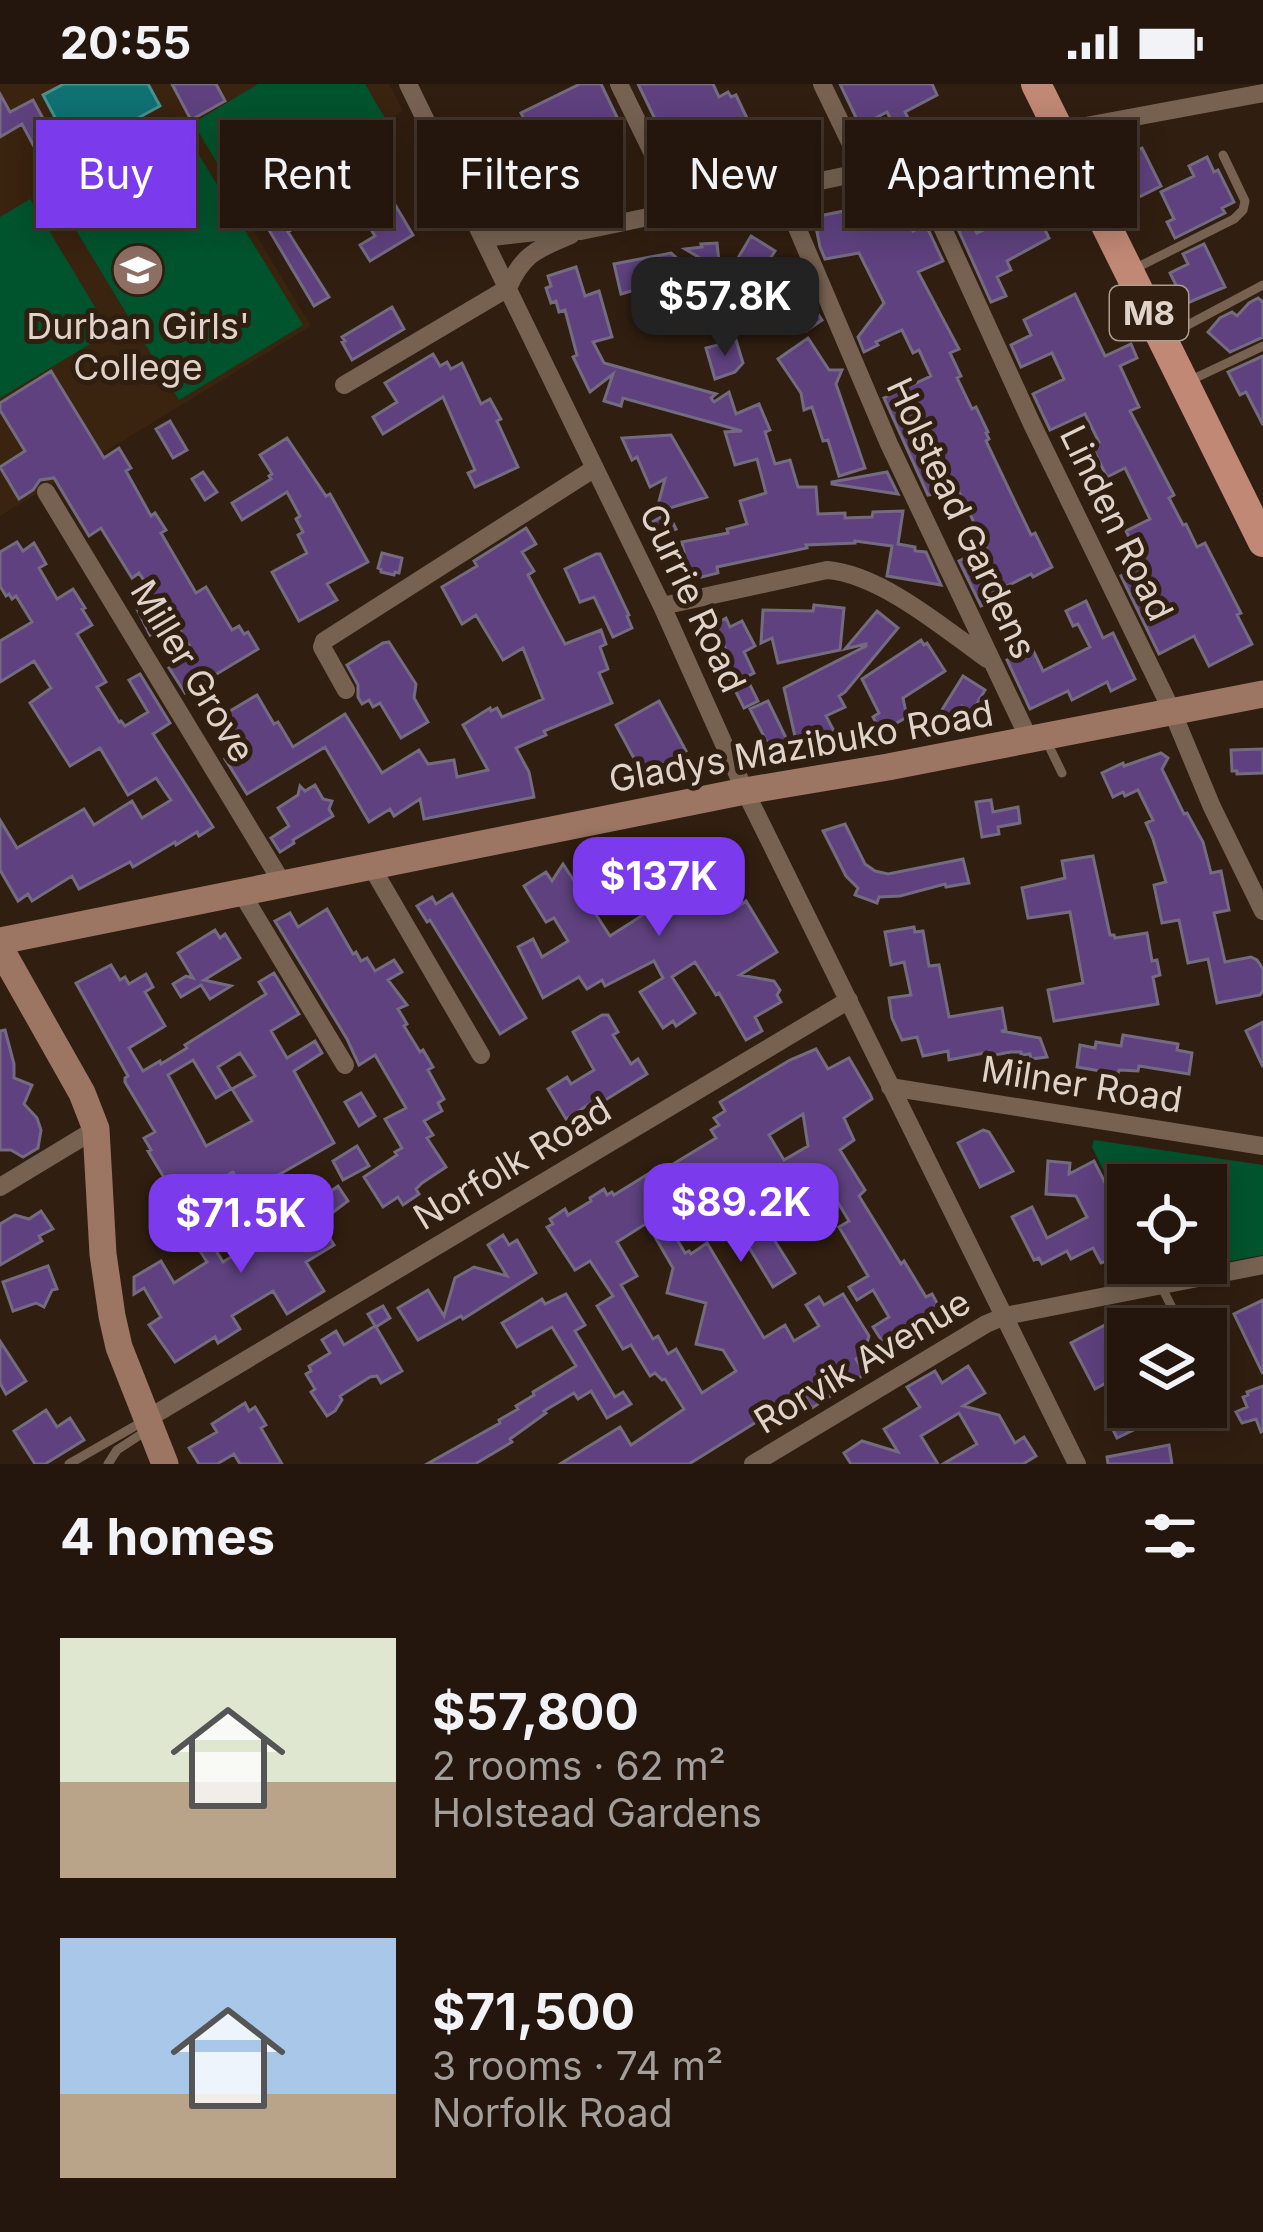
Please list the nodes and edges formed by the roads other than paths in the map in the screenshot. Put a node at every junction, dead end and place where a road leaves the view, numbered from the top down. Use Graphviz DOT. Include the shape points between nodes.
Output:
graph roads {
  1 [pos="408,84"];
  2 [pos="620,84"];
  3 [pos="822,84"];
  4 [pos="1036,84"];
  5 [pos="1255,90"];
  6 [pos="1054,120"];
  7 [pos="1112,120"];
  8 [pos="845,131"];
  9 [pos="647,140"];
  10 [pos="1223,155"];
  11 [pos="647,218"];
  12 [pos="797,228"];
  13 [pos="943,228"];
  14 [pos="1107,228"];
  15 [pos="580,231"];
  16 [pos="484,238"];
  17 [pos="1129,272"];
  18 [pos="1263,285"];
  19 [pos="508,288"];
  20 [pos="1162,338"];
  21 [pos="1263,346"];
  22 [pos="1184,384"];
  23 [pos="344,385"];
  24 [pos="595,468"];
  25 [pos="46,493"];
  26 [pos="1263,542"];
  27 [pos="662,607"];
  28 [pos="993,663"];
  29 [pos="346,690"];
  30 [pos="1263,694"];
  31 [pos="1172,711"];
  32 [pos="1037,739"];
  33 [pos="1061,773"];
  34 [pos="745,791"];
  35 [pos="371,866"];
  36 [pos="284,884"];
  37 [pos="241,892"];
  38 [pos="1263,910"];
  39 [pos="0,944"];
  40 [pos="849,1000"];
  41 [pos="481,1054"];
  42 [pos="346,1065"];
  43 [pos="890,1087"];
  44 [pos="96,1129"];
  45 [pos="1263,1146"];
  46 [pos="0,1187"];
  47 [pos="1263,1265"];
  48 [pos="1160,1285"];
  49 [pos="1172,1308"];
  50 [pos="1005,1316"];
  51 [pos="149,1424"];
  52 [pos="69,1464"];
  53 [pos="108,1464"];
  54 [pos="164,1464"];
  55 [pos="753,1464"];
  56 [pos="1077,1464"];
  1 -- 16 [label="street, Currie Road"];
  2 -- 9 [label="street"];
  3 -- 8 [label="street"];
  4 -- 6 [label="main road, M8"];
  5 -- 7 [label="street"];
  10 -- 17 [label="lane" via="1243,210"];
  11 -- 15 [label="street"];
  12 -- 28 [label="street, Holstead Gardens"];
  13 -- 31 [label="street, Linden Road"];
  14 -- 17 [label="main road, M8"];
  15 -- 16 [label="street"];
  15 -- 19 [label="street" via="521,261"];
  16 -- 19 [label="street, Currie Road"];
  17 -- 20 [label="main road, M8"];
  18 -- 20 [label="lane"];
  19 -- 23 [label="street"];
  19 -- 24 [label="street, Currie Road"];
  20 -- 22 [label="main road, M8"];
  21 -- 22 [label="lane"];
  22 -- 26 [label="main road, M8"];
  24 -- 27 [label="street, Currie Road"];
  24 -- 29 [label="street" via="324,641"];
  25 -- 36 [label="street, Miller Grove"];
  27 -- 28 [label="street" via="842,571 883,588"];
  27 -- 34 [label="street, Currie Road"];
  28 -- 32 [label="street, Holstead Gardens"];
  30 -- 31 [label="street, Gladys Mazibuko Road"];
  31 -- 32 [label="street, Gladys Mazibuko Road"];
  31 -- 38 [label="street, Linden Road"];
  32 -- 33 [label="lane"];
  32 -- 34 [label="street, Gladys Mazibuko Road"];
  34 -- 35 [label="street, Gladys Mazibuko Road"];
  34 -- 40 [label="street, Currie Road"];
  35 -- 36 [label="street, Gladys Mazibuko Road"];
  35 -- 41 [label="street"];
  36 -- 37 [label="street, Gladys Mazibuko Road"];
  37 -- 39 [label="street, Gladys Mazibuko Road"];
  37 -- 42 [label="street"];
  39 -- 44 [label="street"];
  40 -- 43 [label="street, Currie Road"];
  40 -- 51 [label="street, Norfolk Road"];
  43 -- 45 [label="street, Milner Road"];
  43 -- 50 [label="street, Currie Road"];
  44 -- 46 [label="street"];
  44 -- 51 [label="street" via="112,1316"];
  47 -- 48 [label="street, Rorvik Avenue"];
  48 -- 49 [label="lane"];
  48 -- 50 [label="street, Rorvik Avenue"];
  50 -- 55 [label="street, Rorvik Avenue"];
  50 -- 56 [label="street, Currie Road"];
  51 -- 52 [label="lane"];
  51 -- 53 [label="lane"];
  51 -- 54 [label="street"];
}
